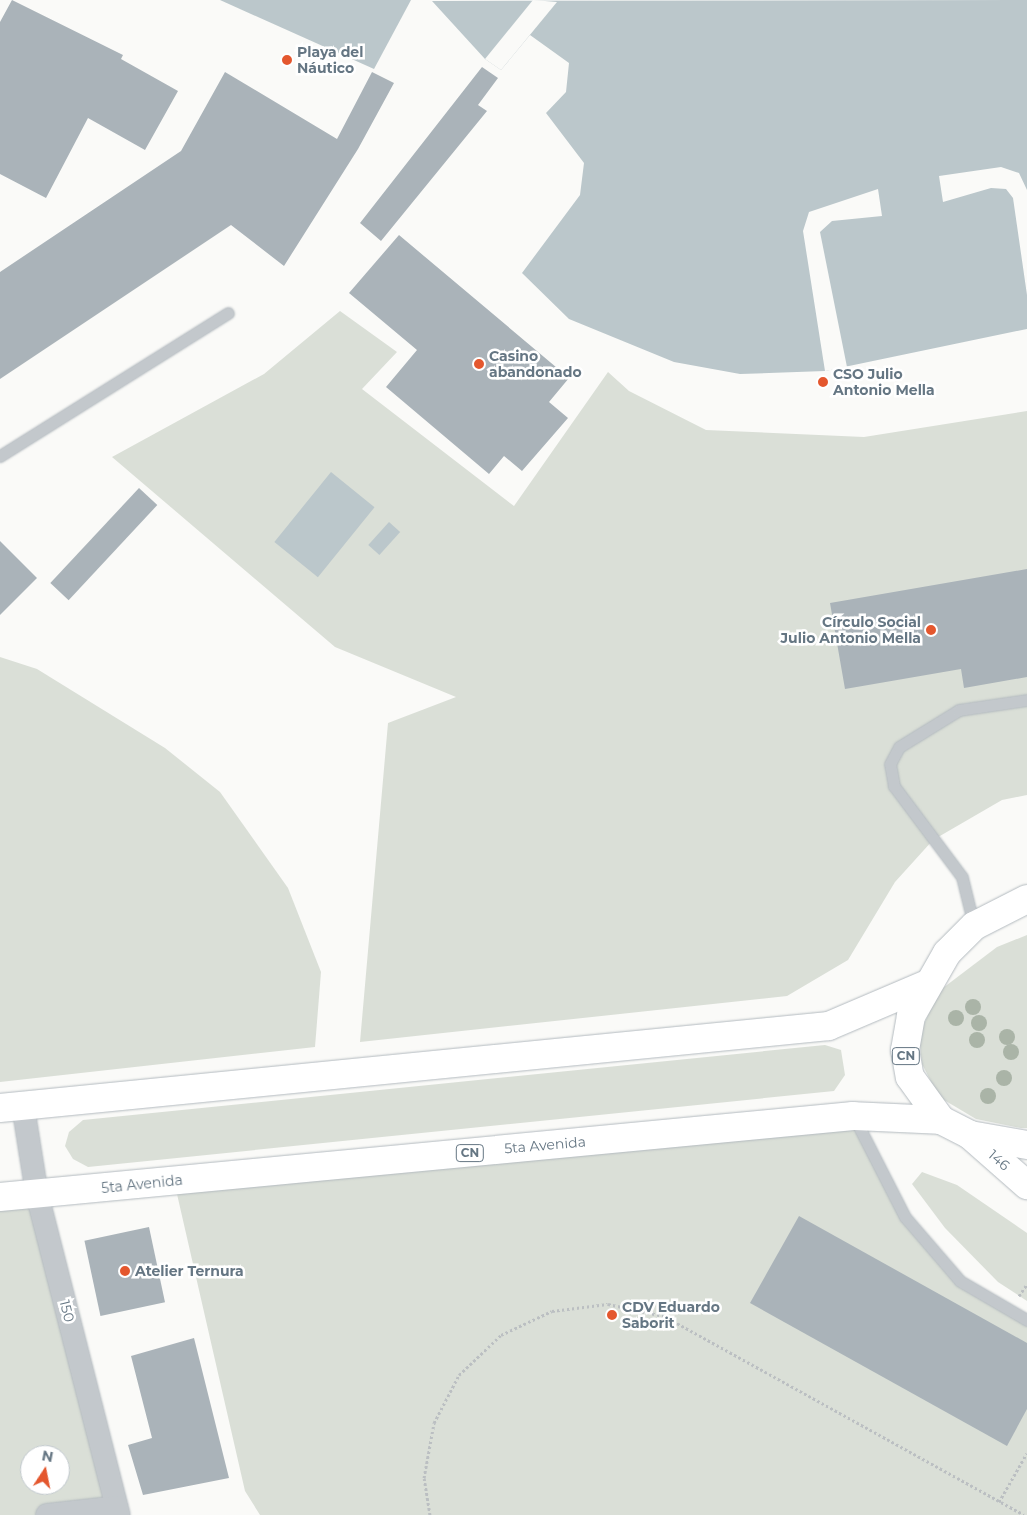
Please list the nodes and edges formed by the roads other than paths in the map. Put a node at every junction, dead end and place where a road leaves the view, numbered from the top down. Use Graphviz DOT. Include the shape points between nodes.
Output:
graph roads {
  1 [pos="228,313"];
  2 [pos="0,456"];
  3 [pos="1027,700"];
  4 [pos="1027,899"];
  5 [pos="974,926"];
  6 [pos="925,985"];
  7 [pos="12,1107"];
  8 [pos="853,1116"];
  9 [pos="941,1120"];
  10 [pos="970,1135"];
  11 [pos="1027,1145"];
  12 [pos="1027,1185"];
  13 [pos="37,1194"];
  14 [pos="0,1197"];
  15 [pos="1027,1320"];
  16 [pos="118,1511"];
  17 [pos="47,1515"];
  1 -- 2 [label="lane"];
  3 -- 5 [label="lane" via="959,710 898,747 890,764 894,786 962,877"];
  4 -- 5 [label="main road, CN"];
  5 -- 6 [label="main road, CN" via="947,953"];
  6 -- 7 [label="main road" via="828,1026"];
  6 -- 9 [label="main road, CN" via="910,1016 905,1050 910,1077"];
  7 -- 13 [label="street, 150"];
  8 -- 9 [label="main road, 5ta Avenida / CN"];
  8 -- 13 [label="main road, 5ta Avenida / CN"];
  8 -- 15 [label="lane" via="905,1216 960,1281"];
  9 -- 10 [label="main road, CN"];
  10 -- 11 [label="main road, CN"];
  10 -- 12 [label="main road, 146"];
  13 -- 14 [label="main road, 5ta Avenida / CN"];
  13 -- 16 [label="street, 150"];
  16 -- 17 [label="street"];
}
